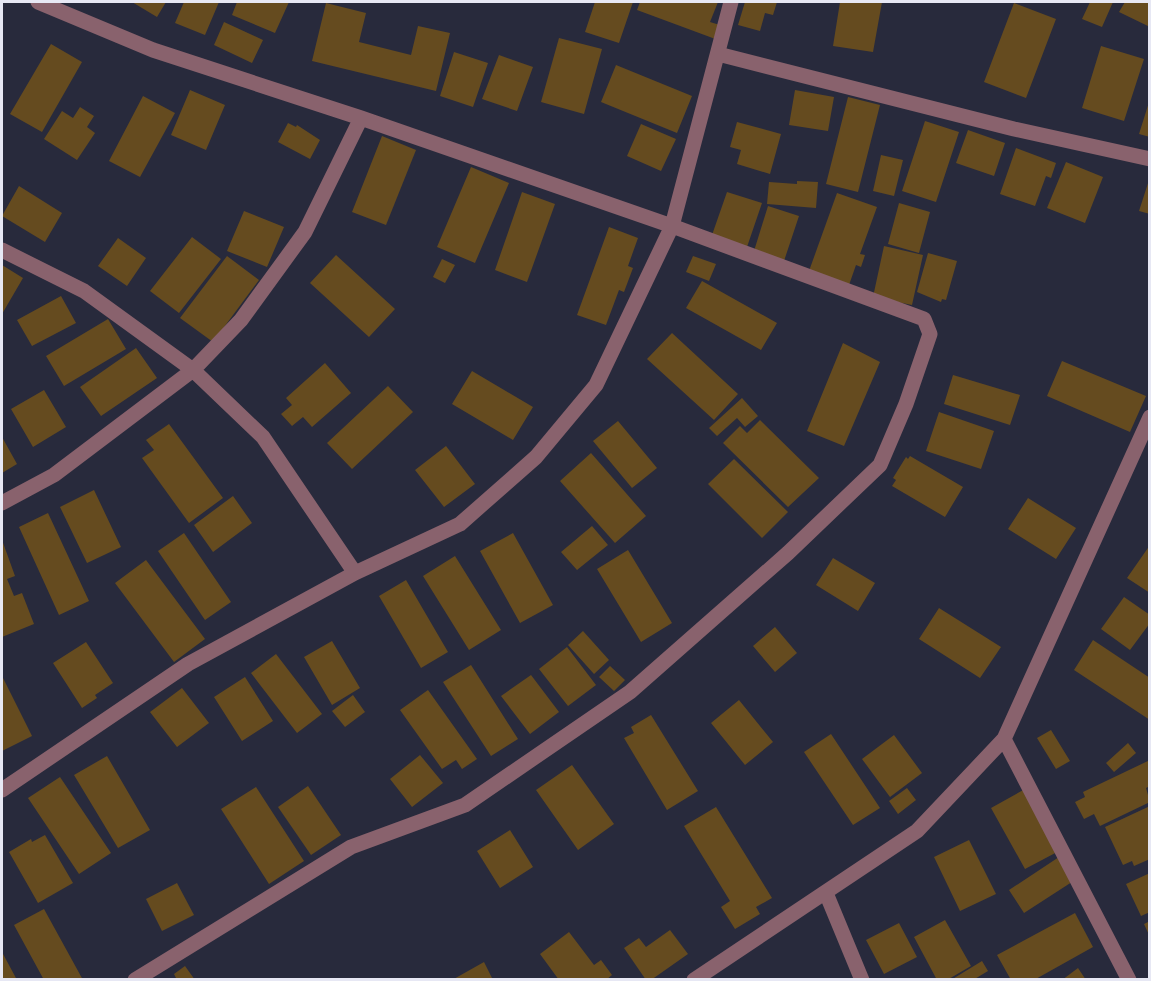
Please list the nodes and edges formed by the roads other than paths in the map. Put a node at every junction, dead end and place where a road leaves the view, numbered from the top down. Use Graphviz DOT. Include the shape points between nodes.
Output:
graph roads {
  1 [pos="38,2"];
  2 [pos="731,2"];
  3 [pos="718,54"];
  4 [pos="361,118"];
  5 [pos="1149,159"];
  6 [pos="672,226"];
  7 [pos="2,250"];
  8 [pos="193,370"];
  9 [pos="1149,417"];
  10 [pos="2,503"];
  11 [pos="355,573"];
  12 [pos="1004,739"];
  13 [pos="2,790"];
  14 [pos="826,892"];
  15 [pos="135,980"];
  16 [pos="694,980"];
  17 [pos="862,980"];
  18 [pos="1129,980"];
  1 -- 4 [label="street" via="153,50"];
  2 -- 3 [label="street"];
  3 -- 5 [label="street"];
  3 -- 6 [label="street"];
  4 -- 6 [label="street"];
  4 -- 8 [label="street" via="305,232 241,320"];
  6 -- 11 [label="street" via="596,385 536,457 460,524"];
  6 -- 15 [label="street" via="924,319 930,334 880,465 788,553 630,692 465,806 351,847"];
  7 -- 8 [label="street" via="84,291"];
  8 -- 10 [label="street" via="54,476"];
  8 -- 11 [label="street" via="263,437"];
  9 -- 12 [label="street"];
  11 -- 13 [label="street" via="188,664"];
  12 -- 14 [label="street" via="917,831"];
  12 -- 18 [label="street"];
  14 -- 16 [label="street"];
  14 -- 17 [label="street"];
}
